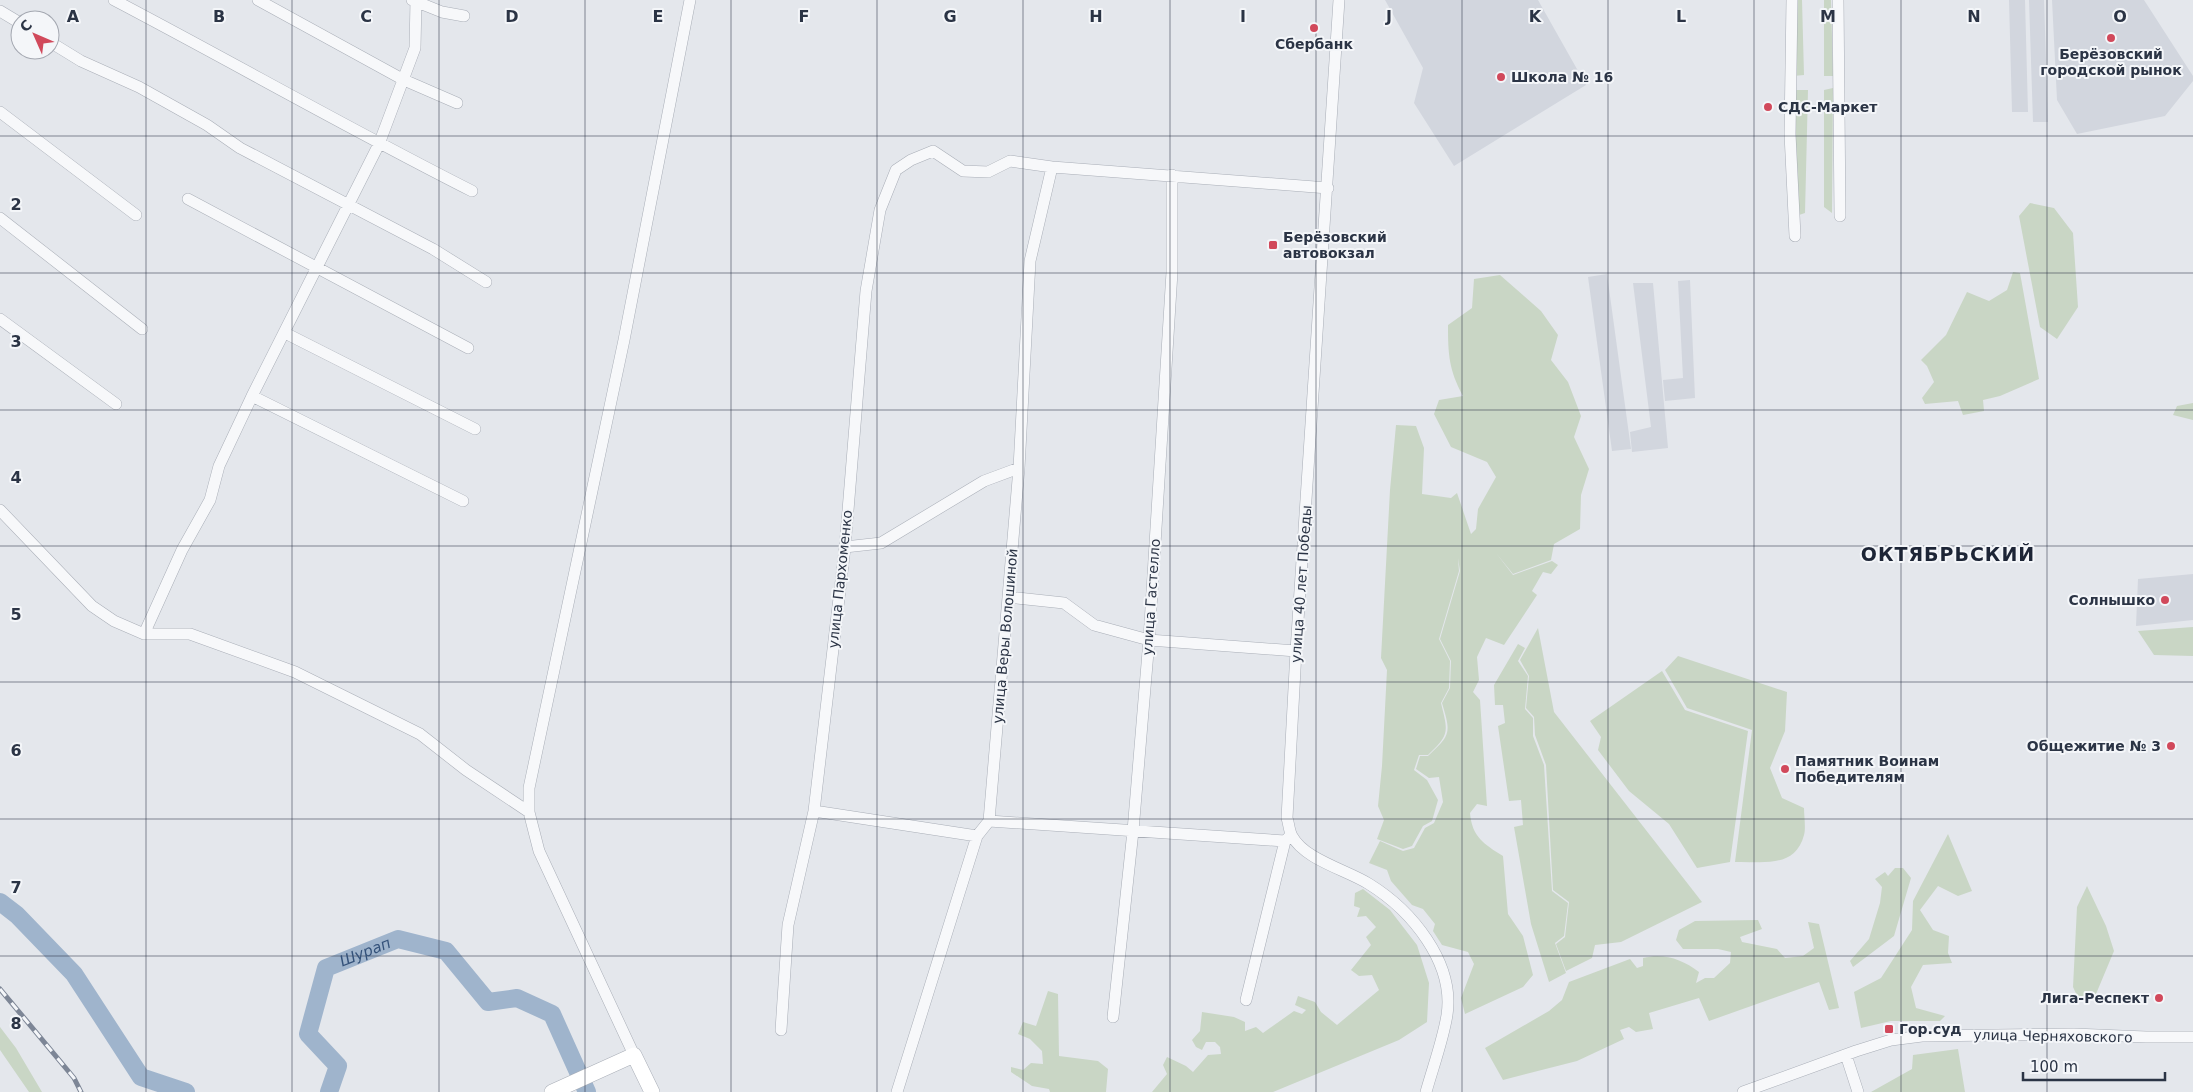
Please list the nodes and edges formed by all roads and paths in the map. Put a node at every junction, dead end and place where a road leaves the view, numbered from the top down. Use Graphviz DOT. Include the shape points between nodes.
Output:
graph roads {
  1 [pos="114,0"];
  2 [pos="258,0"];
  3 [pos="690,0"];
  4 [pos="1339,0"];
  5 [pos="1792,0"];
  6 [pos="1838,0"];
  7 [pos="415,1"];
  8 [pos="464,16"];
  9 [pos="60,48"];
  10 [pos="404,80"];
  11 [pos="457,104"];
  12 [pos="0,112"];
  13 [pos="378,144"];
  14 [pos="1052,167"];
  15 [pos="1172,175"];
  16 [pos="1328,188"];
  17 [pos="472,192"];
  18 [pos="188,199"];
  19 [pos="349,205"];
  20 [pos="136,215"];
  21 [pos="1840,216"];
  22 [pos="0,218"];
  23 [pos="1795,236"];
  24 [pos="317,268"];
  25 [pos="486,282"];
  26 [pos="0,319"];
  27 [pos="142,329"];
  28 [pos="285,333"];
  29 [pos="468,348"];
  30 [pos="252,396"];
  31 [pos="116,404"];
  32 [pos="475,429"];
  33 [pos="1019,468"];
  34 [pos="463,501"];
  35 [pos="0,510"];
  36 [pos="845,547"];
  37 [pos="1008,597"];
  38 [pos="144,634"];
  39 [pos="1149,640"];
  40 [pos="1296,651"];
  41 [pos="814,810"];
  42 [pos="528,812"];
  43 [pos="989,821"];
  44 [pos="1133,831"];
  45 [pos="977,836"];
  46 [pos="1288,838"];
  47 [pos="1246,1000"];
  48 [pos="1113,1017"];
  49 [pos="781,1030"];
  50 [pos="2193,1037"];
  51 [pos="634,1055"];
  52 [pos="1846,1055"];
  53 [pos="552,1092"];
  54 [pos="652,1092"];
  55 [pos="896,1092"];
  56 [pos="1426,1092"];
  57 [pos="1743,1092"];
  58 [pos="1858,1092"];
  1 -- 13 [label="street"];
  2 -- 10 [label="street"];
  3 -- 42 [label="street" via="624,340 535,757"];
  4 -- 16 [label="street, улица 40 лет Победы"];
  5 -- 23 [label="street" via="1790,134"];
  6 -- 21 [label="street"];
  7 -- 8 [label="street" via="442,12"];
  7 -- 10 [label="street" via="415,48"];
  9 -- 19 [label="street" via="139,87 207,125 240,148"];
  10 -- 11 [label="street"];
  10 -- 13 [label="street"];
  12 -- 20 [label="street"];
  13 -- 17 [label="street"];
  13 -- 19 [label="street"];
  14 -- 15 [label="street"];
  14 -- 33 [label="street, улица Веры Волошиной" via="1030,261"];
  14 -- 36 [label="street, улица Пархоменко" via="1010,161 988,172 963,171 933,151 910,160 896,170 880,210 866,291"];
  15 -- 16 [label="street"];
  15 -- 39 [label="street, улица Гастелло" via="1172,272"];
  16 -- 40 [label="street, улица 40 лет Победы"];
  18 -- 24 [label="street"];
  19 -- 24 [label="street"];
  19 -- 25 [label="street" via="433,249"];
  22 -- 27 [label="street"];
  24 -- 28 [label="street"];
  24 -- 29 [label="street"];
  26 -- 31 [label="street"];
  28 -- 30 [label="street"];
  28 -- 32 [label="street"];
  30 -- 34 [label="street"];
  30 -- 38 [label="street" via="219,466 210,500 186,542"];
  33 -- 36 [label="street" via="984,481 881,542"];
  33 -- 37 [label="street, улица Веры Волошиной"];
  35 -- 38 [label="street" via="92,606 114,621"];
  36 -- 41 [label="street, улица Пархоменко"];
  37 -- 39 [label="street" via="1064,603 1094,625"];
  37 -- 43 [label="street, улица Веры Волошиной"];
  38 -- 42 [label="street" via="190,634 295,672 420,734"];
  39 -- 40 [label="street"];
  39 -- 44 [label="street, улица Гастелло"];
  40 -- 46 [label="street, улица 40 лет Победы"];
  41 -- 45 [label="street"];
  41 -- 49 [label="street, улица Пархоменко" via="788,925"];
  42 -- 51 [label="street" via="539,851"];
  43 -- 44 [label="street"];
  43 -- 45 [label="street"];
  44 -- 46 [label="street"];
  44 -- 48 [label="street, улица Гастелло"];
  45 -- 55 [label="street"];
  46 -- 47 [label="street, улица 40 лет Победы"];
  46 -- 56 [label="street" via="1312,855 1369,884 1398,907 1419,929 1437,957 1446,987 1447,1014"];
  50 -- 52 [label="street, улица Черняховского" via="2074,1034 1922,1036 1891,1040"];
  51 -- 53 [label="main road"];
  51 -- 54 [label="main road"];
  52 -- 57 [label="street, улица Черняховского"];
  52 -- 58 [label="street"];
}
